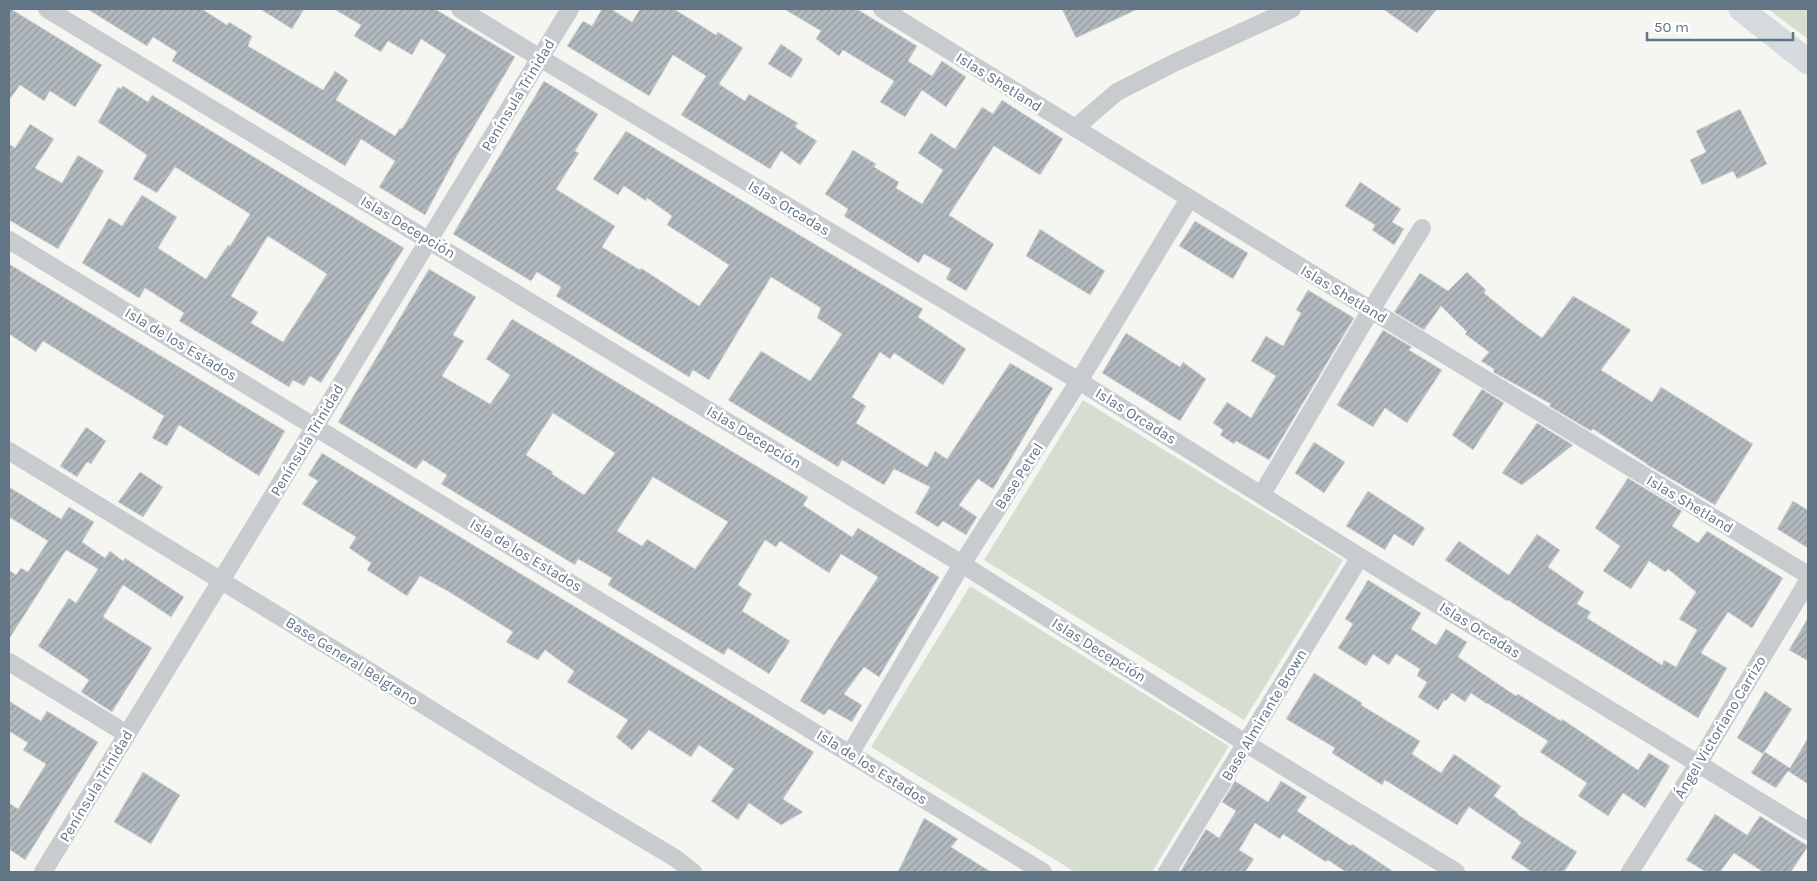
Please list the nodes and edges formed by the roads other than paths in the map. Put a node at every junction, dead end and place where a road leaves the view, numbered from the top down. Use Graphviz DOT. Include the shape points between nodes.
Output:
graph roads {
  1 [pos="47,9"];
  2 [pos="460,9"];
  3 [pos="570,9"];
  4 [pos="882,9"];
  5 [pos="1292,9"];
  6 [pos="1741,9"];
  7 [pos="540,58"];
  8 [pos="1808,62"];
  9 [pos="1075,128"];
  10 [pos="1189,199"];
  11 [pos="1422,228"];
  12 [pos="9,240"];
  13 [pos="430,240"];
  14 [pos="1371,310"];
  15 [pos="1079,381"];
  16 [pos="315,426"];
  17 [pos="9,451"];
  18 [pos="1262,494"];
  19 [pos="1360,557"];
  20 [pos="962,564"];
  21 [pos="1808,576"];
  22 [pos="1808,580"];
  23 [pos="222,582"];
  24 [pos="9,662"];
  25 [pos="127,734"];
  26 [pos="1247,744"];
  27 [pos="850,754"];
  28 [pos="1698,764"];
  29 [pos="1808,831"];
  30 [pos="43,872"];
  31 [pos="694,872"];
  32 [pos="1043,872"];
  33 [pos="1167,872"];
  34 [pos="1456,872"];
  35 [pos="1630,872"];
  1 -- 13 [label="street, Islas Decepción"];
  2 -- 7 [label="street, Islas Orcadas"];
  3 -- 7 [label="street, Península Trinidad"];
  4 -- 9 [label="street, Islas Shetland"];
  5 -- 9 [label="street" via="1117,92"];
  6 -- 8 [label="main road"];
  7 -- 13 [label="street, Península Trinidad"];
  7 -- 15 [label="street, Islas Orcadas"];
  9 -- 10 [label="street, Islas Shetland"];
  10 -- 14 [label="street, Islas Shetland"];
  10 -- 15 [label="street, Base Petrel"];
  11 -- 14 [label="street"];
  12 -- 16 [label="street, Isla de los Estados"];
  13 -- 16 [label="street, Península Trinidad"];
  13 -- 20 [label="street, Islas Decepción"];
  14 -- 18 [label="street"];
  14 -- 21 [label="street, Islas Shetland"];
  15 -- 18 [label="street, Islas Orcadas"];
  15 -- 20 [label="street, Base Petrel"];
  16 -- 23 [label="street, Península Trinidad"];
  16 -- 27 [label="street, Isla de los Estados"];
  17 -- 23 [label="street, Base General Belgrano"];
  18 -- 19 [label="street, Islas Orcadas"];
  19 -- 26 [label="street, Base Almirante Brown"];
  19 -- 28 [label="street, Islas Orcadas"];
  20 -- 26 [label="street, Islas Decepción"];
  20 -- 27 [label="street, Base Petrel"];
  22 -- 28 [label="street, Ángel Victoriano Carrizo"];
  23 -- 25 [label="street, Península Trinidad"];
  23 -- 31 [label="street, Base General Belgrano"];
  24 -- 25 [label="street"];
  25 -- 30 [label="street, Península Trinidad"];
  26 -- 33 [label="street, Base Almirante Brown"];
  26 -- 34 [label="street, Islas Decepción"];
  27 -- 32 [label="street, Isla de los Estados"];
  28 -- 29 [label="street, Islas Orcadas"];
  28 -- 35 [label="street, Ángel Victoriano Carrizo"];
}
